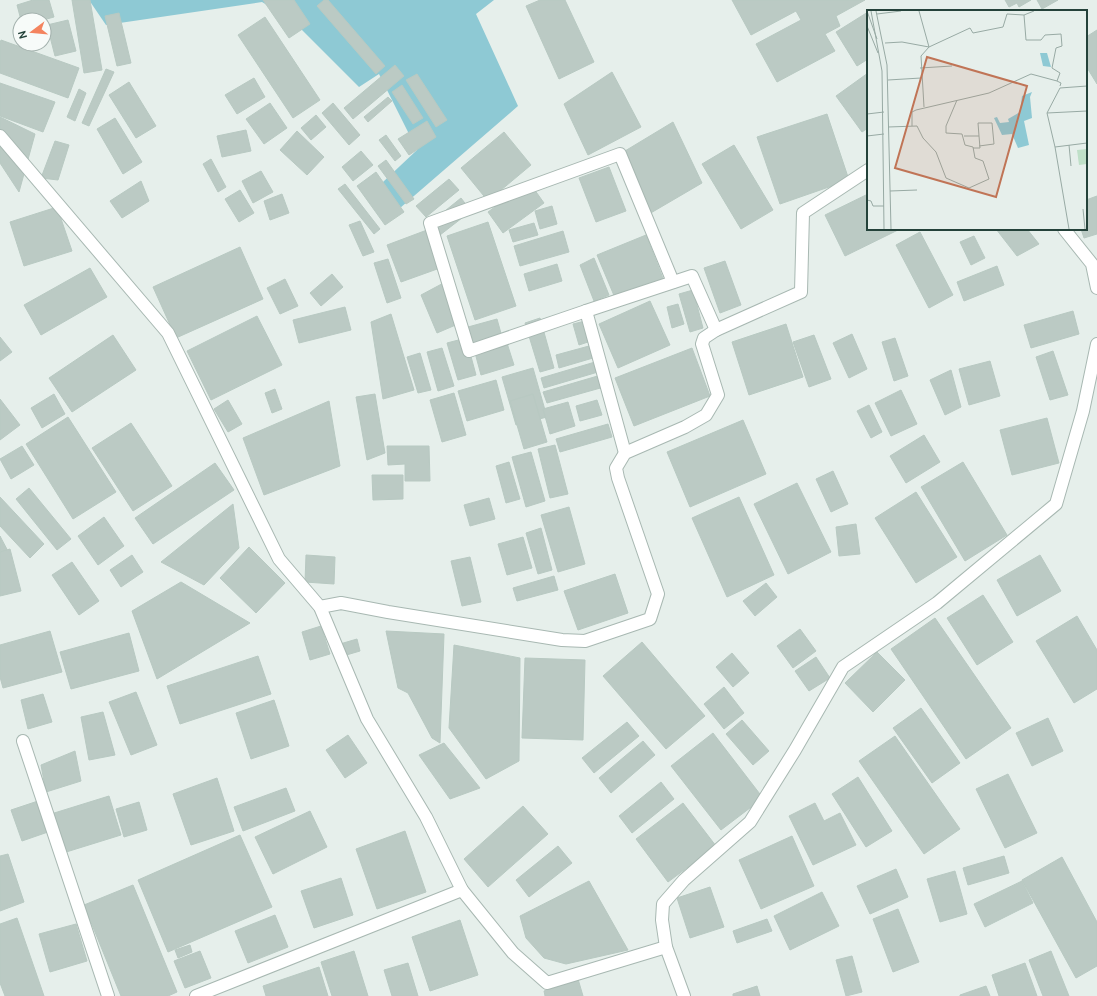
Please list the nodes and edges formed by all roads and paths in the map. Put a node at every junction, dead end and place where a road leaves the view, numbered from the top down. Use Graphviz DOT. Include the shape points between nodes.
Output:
graph roads {
  1 [pos="0,136"];
  2 [pos="867,171"];
  3 [pos="1065,230"];
  4 [pos="673,282"];
  5 [pos="1097,288"];
  6 [pos="586,311"];
  7 [pos="716,330"];
  8 [pos="1097,344"];
  9 [pos="625,453"];
  10 [pos="320,607"];
  11 [pos="23,741"];
  12 [pos="462,890"];
  13 [pos="666,947"];
  14 [pos="203,995"];
  15 [pos="108,996"];
  16 [pos="684,996"];
  1 -- 10 [label="street" via="168,333 279,559"];
  2 -- 7 [label="street" via="803,213 801,292"];
  3 -- 5 [label="street" via="1092,264"];
  4 -- 6 [label="street"];
  4 -- 6 [label="street" via="620,154 430,223 469,351"];
  4 -- 7 [label="street" via="692,276"];
  6 -- 9 [label="street"];
  7 -- 9 [label="street" via="704,338 702,344 718,396 706,415"];
  8 -- 13 [label="street" via="1083,411 1056,504 938,603 844,667 750,822 684,880 663,904 662,920"];
  9 -- 10 [label="street" via="616,468 618,478 658,594 650,619 584,641 562,640 341,603"];
  10 -- 12 [label="street" via="367,719 426,817"];
  11 -- 15 [label="street"];
  12 -- 13 [label="street" via="513,953 547,983"];
  12 -- 14 [label="street"];
  13 -- 16 [label="street"];
}
